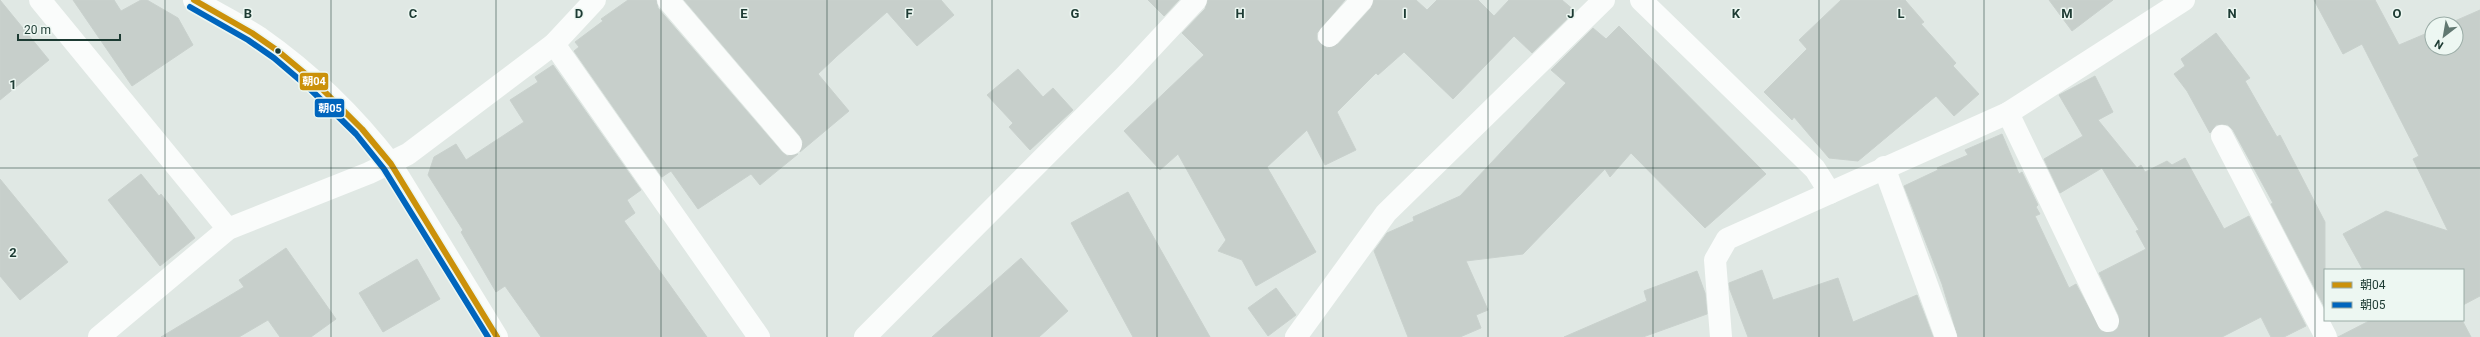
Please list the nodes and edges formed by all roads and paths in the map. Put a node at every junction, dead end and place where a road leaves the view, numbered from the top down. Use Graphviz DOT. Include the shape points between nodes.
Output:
graph roads {
  1 [pos="40,0"];
  2 [pos="194,0"];
  3 [pos="595,0"];
  4 [pos="668,0"];
  5 [pos="1196,0"];
  6 [pos="1362,0"];
  7 [pos="1604,0"];
  8 [pos="2184,0"];
  9 [pos="1645,1"];
  10 [pos="1329,36"];
  11 [pos="554,44"];
  12 [pos="2008,113"];
  13 [pos="2222,136"];
  14 [pos="791,144"];
  15 [pos="391,164"];
  16 [pos="1884,167"];
  17 [pos="1830,193"];
  18 [pos="228,229"];
  19 [pos="2108,321"];
  20 [pos="99,337"];
  21 [pos="497,337"];
  22 [pos="760,337"];
  23 [pos="865,337"];
  24 [pos="1296,337"];
  25 [pos="1721,337"];
  26 [pos="1946,337"];
  27 [pos="2326,337"];
  1 -- 18 [label="street"];
  2 -- 15 [label="street" via="260,38 311,78 350,114"];
  3 -- 11 [label="street"];
  4 -- 14 [label="street"];
  5 -- 23 [label="street" via="1120,82"];
  6 -- 10 [label="street"];
  7 -- 24 [label="street" via="1386,213"];
  8 -- 12 [label="street"];
  9 -- 17 [label="street" via="1815,169"];
  11 -- 15 [label="street" via="408,154"];
  11 -- 22 [label="street"];
  12 -- 16 [label="street"];
  12 -- 19 [label="street"];
  13 -- 27 [label="street"];
  15 -- 18 [label="street"];
  15 -- 21 [label="street"];
  16 -- 17 [label="street"];
  16 -- 26 [label="street"];
  17 -- 25 [label="street" via="1727,239 1715,260"];
  18 -- 20 [label="street"];
}
